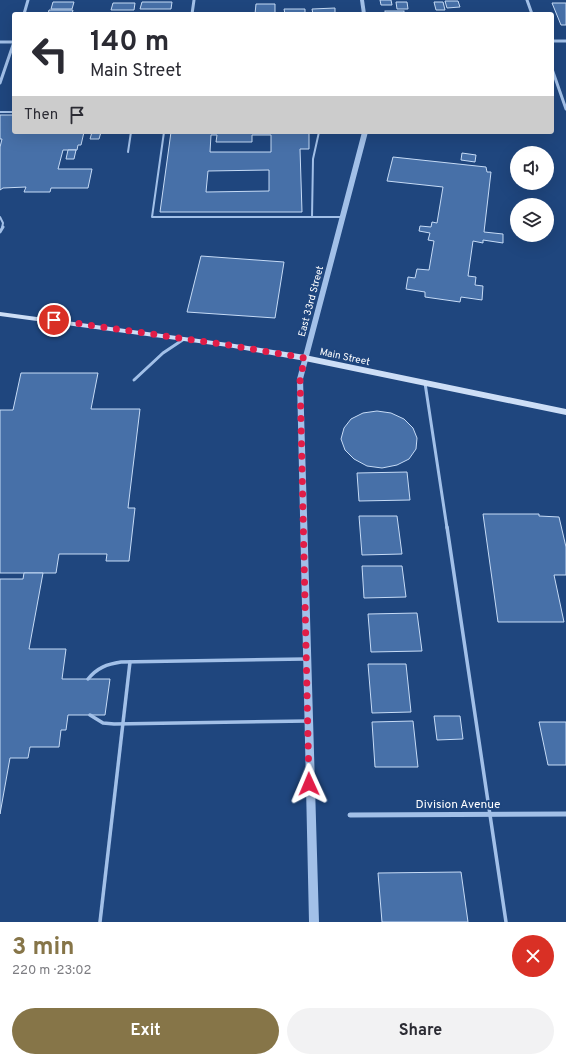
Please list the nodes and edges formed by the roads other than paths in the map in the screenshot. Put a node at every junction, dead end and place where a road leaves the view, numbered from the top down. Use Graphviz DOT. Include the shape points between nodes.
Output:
graph roads {
  1 [pos="28,0"];
  2 [pos="194,0"];
  3 [pos="362,0"];
  4 [pos="528,0"];
  5 [pos="25,12"];
  6 [pos="192,12"];
  7 [pos="364,12"];
  8 [pos="531,12"];
  9 [pos="554,41"];
  10 [pos="566,41"];
  11 [pos="0,42"];
  12 [pos="12,42"];
  13 [pos="12,48"];
  14 [pos="554,75"];
  15 [pos="0,83"];
  16 [pos="566,109"];
  17 [pos="0,112"];
  18 [pos="12,112"];
  19 [pos="131,134"];
  20 [pos="164,134"];
  21 [pos="319,134"];
  22 [pos="364,134"];
  23 [pos="128,152"];
  24 [pos="0,217"];
  25 [pos="312,217"];
  26 [pos="343,217"];
  27 [pos="0,232"];
  28 [pos="0,314"];
  29 [pos="184,339"];
  30 [pos="305,358"];
  31 [pos="134,380"];
  32 [pos="424,383"];
  33 [pos="566,412"];
  34 [pos="306,659"];
  35 [pos="130,662"];
  36 [pos="88,679"];
  37 [pos="90,715"];
  38 [pos="308,721"];
  39 [pos="123,724"];
  40 [pos="490,814"];
  41 [pos="566,814"];
  42 [pos="350,815"];
  43 [pos="100,922"];
  44 [pos="314,922"];
  45 [pos="506,922"];
  1 -- 5 [label="street"];
  2 -- 6 [label="street"];
  3 -- 7 [label="street"];
  4 -- 8 [label="street"];
  9 -- 10 [label="street"];
  11 -- 12 [label="street"];
  13 -- 15 [label="street"];
  14 -- 16 [label="street"];
  17 -- 18 [label="lane"];
  19 -- 23 [label="lane"];
  20 -- 25 [label="lane" via="152,217"];
  21 -- 25 [label="lane" via="313,159"];
  22 -- 26 [label="street, East 33rd Street"];
  24 -- 27 [label="lane" via="3,228"];
  25 -- 26 [label="lane"];
  26 -- 30 [label="street, East 33rd Street"];
  28 -- 29 [label="main road, Main Street"];
  29 -- 30 [label="main road, Main Street"];
  29 -- 31 [label="lane" via="163,353"];
  30 -- 32 [label="main road, Main Street"];
  30 -- 34 [label="street, East 33rd Street" via="300,378"];
  32 -- 33 [label="main road, Main Street"];
  32 -- 40 [label="lane"];
  34 -- 35 [label="lane"];
  34 -- 38 [label="street, East 33rd Street"];
  35 -- 36 [label="lane" via="110,663 100,667"];
  35 -- 39 [label="lane"];
  37 -- 39 [label="lane" via="103,723"];
  38 -- 39 [label="lane"];
  38 -- 44 [label="street, East 33rd Street"];
  39 -- 43 [label="lane"];
  40 -- 41 [label="street, Division Avenue"];
  40 -- 42 [label="street, Division Avenue"];
  40 -- 45 [label="lane"];
}
